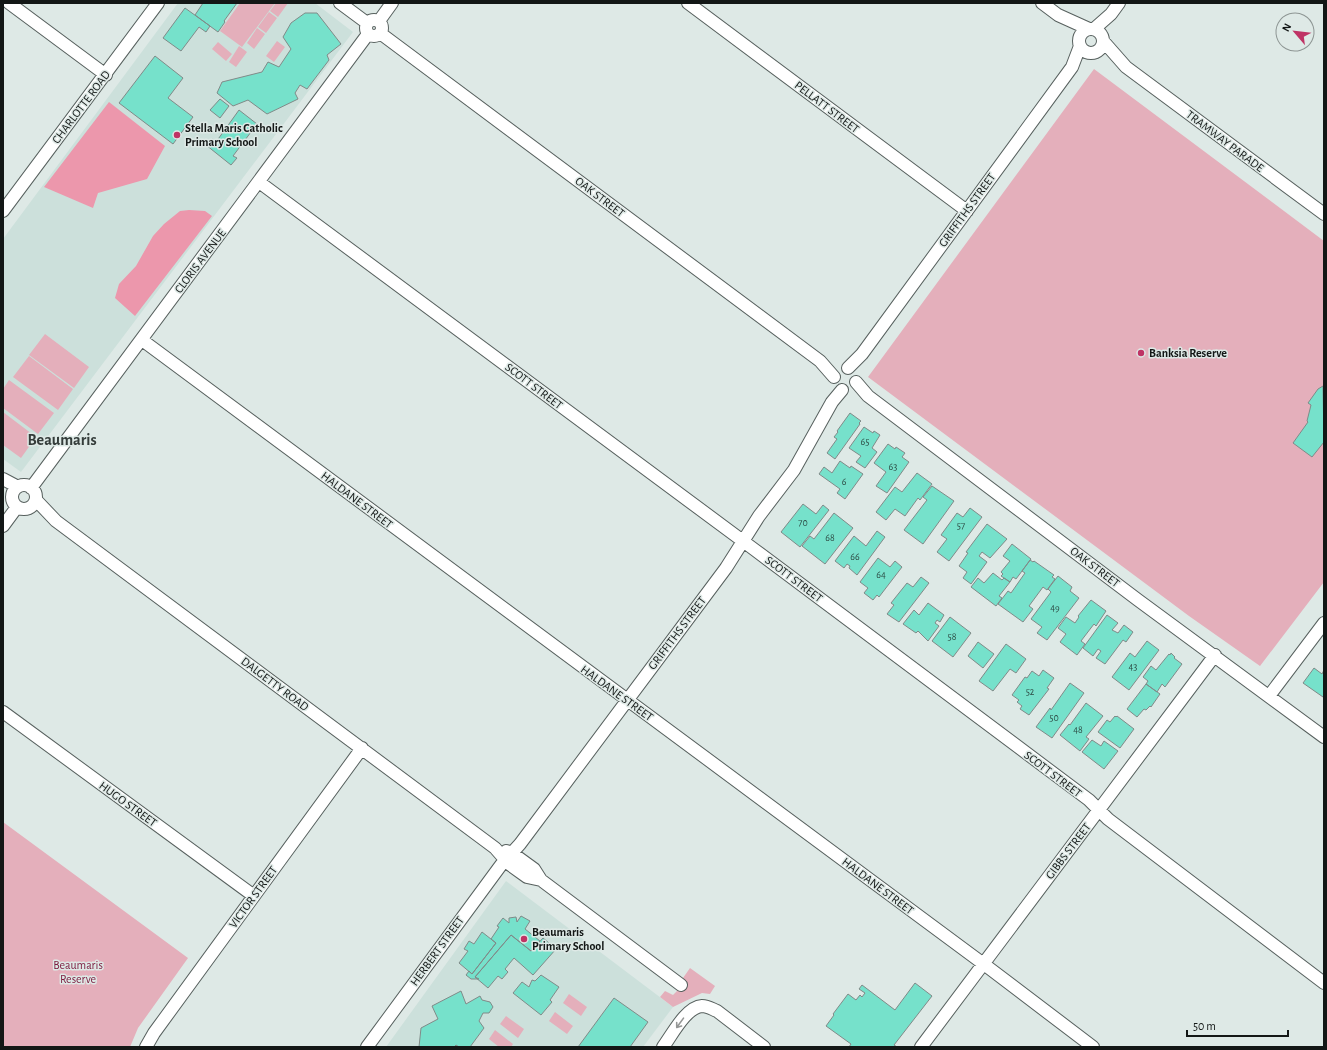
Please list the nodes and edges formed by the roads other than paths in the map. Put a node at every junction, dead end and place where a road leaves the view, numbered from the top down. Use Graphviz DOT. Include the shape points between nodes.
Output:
graph roads {
  1 [pos="9,3"];
  2 [pos="158,3"];
  3 [pos="340,3"];
  4 [pos="392,3"];
  5 [pos="688,3"];
  6 [pos="1042,3"];
  7 [pos="1119,3"];
  8 [pos="1058,15"];
  9 [pos="374,28"];
  10 [pos="1097,34"];
  11 [pos="1085,48"];
  12 [pos="1126,67"];
  13 [pos="106,74"];
  14 [pos="259,182"];
  15 [pos="3,211"];
  16 [pos="967,211"];
  17 [pos="1324,214"];
  18 [pos="142,340"];
  19 [pos="845,379"];
  20 [pos="3,479"];
  21 [pos="3,485"];
  22 [pos="31,488"];
  23 [pos="15,491"];
  24 [pos="27,505"];
  25 [pos="3,526"];
  26 [pos="743,541"];
  27 [pos="1324,623"];
  28 [pos="1215,655"];
  29 [pos="1269,696"];
  30 [pos="627,701"];
  31 [pos="3,712"];
  32 [pos="1324,737"];
  33 [pos="362,748"];
  34 [pos="1098,810"];
  35 [pos="509,856"];
  36 [pos="254,896"];
  37 [pos="983,964"];
  38 [pos="1324,983"];
  39 [pos="681,985"];
  40 [pos="146,1047"];
  41 [pos="367,1047"];
  42 [pos="663,1047"];
  43 [pos="764,1047"];
  44 [pos="921,1047"];
  45 [pos="1093,1047"];
  1 -- 13 [label="street"];
  2 -- 13 [label="street, CHARLOTTE ROAD"];
  3 -- 9 [label="street, OAK STREET"];
  4 -- 9 [label="street, CLORIS AVENUE"];
  5 -- 16 [label="street, PELLATT STREET"];
  6 -- 8 [label="street, TRAMWAY PARADE"];
  7 -- 10 [label="street"];
  8 -- 10 [label="street, TRAMWAY PARADE"];
  8 -- 11 [label="street, TRAMWAY PARADE"];
  9 -- 14 [label="street, CLORIS AVENUE"];
  9 -- 19 [label="street, OAK STREET"];
  10 -- 11 [label="street" via="1082,33"];
  10 -- 11 [label="street" via="1100,49"];
  10 -- 12 [label="street, TRAMWAY PARADE"];
  11 -- 12 [label="street, TRAMWAY PARADE"];
  11 -- 16 [label="street, GRIFFITHS STREET"];
  12 -- 17 [label="street, TRAMWAY PARADE"];
  13 -- 15 [label="street, CHARLOTTE ROAD"];
  14 -- 18 [label="street, CLORIS AVENUE"];
  14 -- 26 [label="street, SCOTT STREET"];
  16 -- 19 [label="street, GRIFFITHS STREET"];
  18 -- 22 [label="street, CLORIS AVENUE"];
  18 -- 30 [label="street, HALDANE STREET"];
  19 -- 26 [label="street, GRIFFITHS STREET" via="794,470"];
  19 -- 28 [label="street, OAK STREET"];
  20 -- 23 [label="street"];
  21 -- 23 [label="street"];
  22 -- 23 [label="street" via="25,485"];
  22 -- 24 [label="street" via="35,493"];
  23 -- 24 [label="street" via="13,502"];
  24 -- 25 [label="street"];
  24 -- 33 [label="street, DALGETTY ROAD" via="56,521"];
  26 -- 30 [label="street, GRIFFITHS STREET" via="726,568"];
  26 -- 34 [label="street, SCOTT STREET" via="1089,800"];
  27 -- 29 [label="street"];
  28 -- 29 [label="street, OAK STREET"];
  28 -- 34 [label="street, GIBBS STREET"];
  29 -- 32 [label="street, OAK STREET"];
  30 -- 35 [label="street, GRIFFITHS STREET"];
  30 -- 37 [label="street, HALDANE STREET"];
  31 -- 36 [label="street, HUGO STREET"];
  33 -- 35 [label="street, DALGETTY ROAD"];
  33 -- 36 [label="street, VICTOR STREET"];
  34 -- 37 [label="street, GIBBS STREET"];
  34 -- 38 [label="street, SCOTT STREET"];
  35 -- 39 [label="street, DALGETTY ROAD" via="509,864 527,877 541,880"];
  35 -- 41 [label="street, HERBERT STREET"];
  36 -- 40 [label="street, VICTOR STREET"];
  37 -- 44 [label="street, GIBBS STREET"];
  37 -- 45 [label="street, HALDANE STREET"];
  43 -- 42 [label="street, one-way" via="717,1011 703,1006 695,1007 687,1013"];
}
